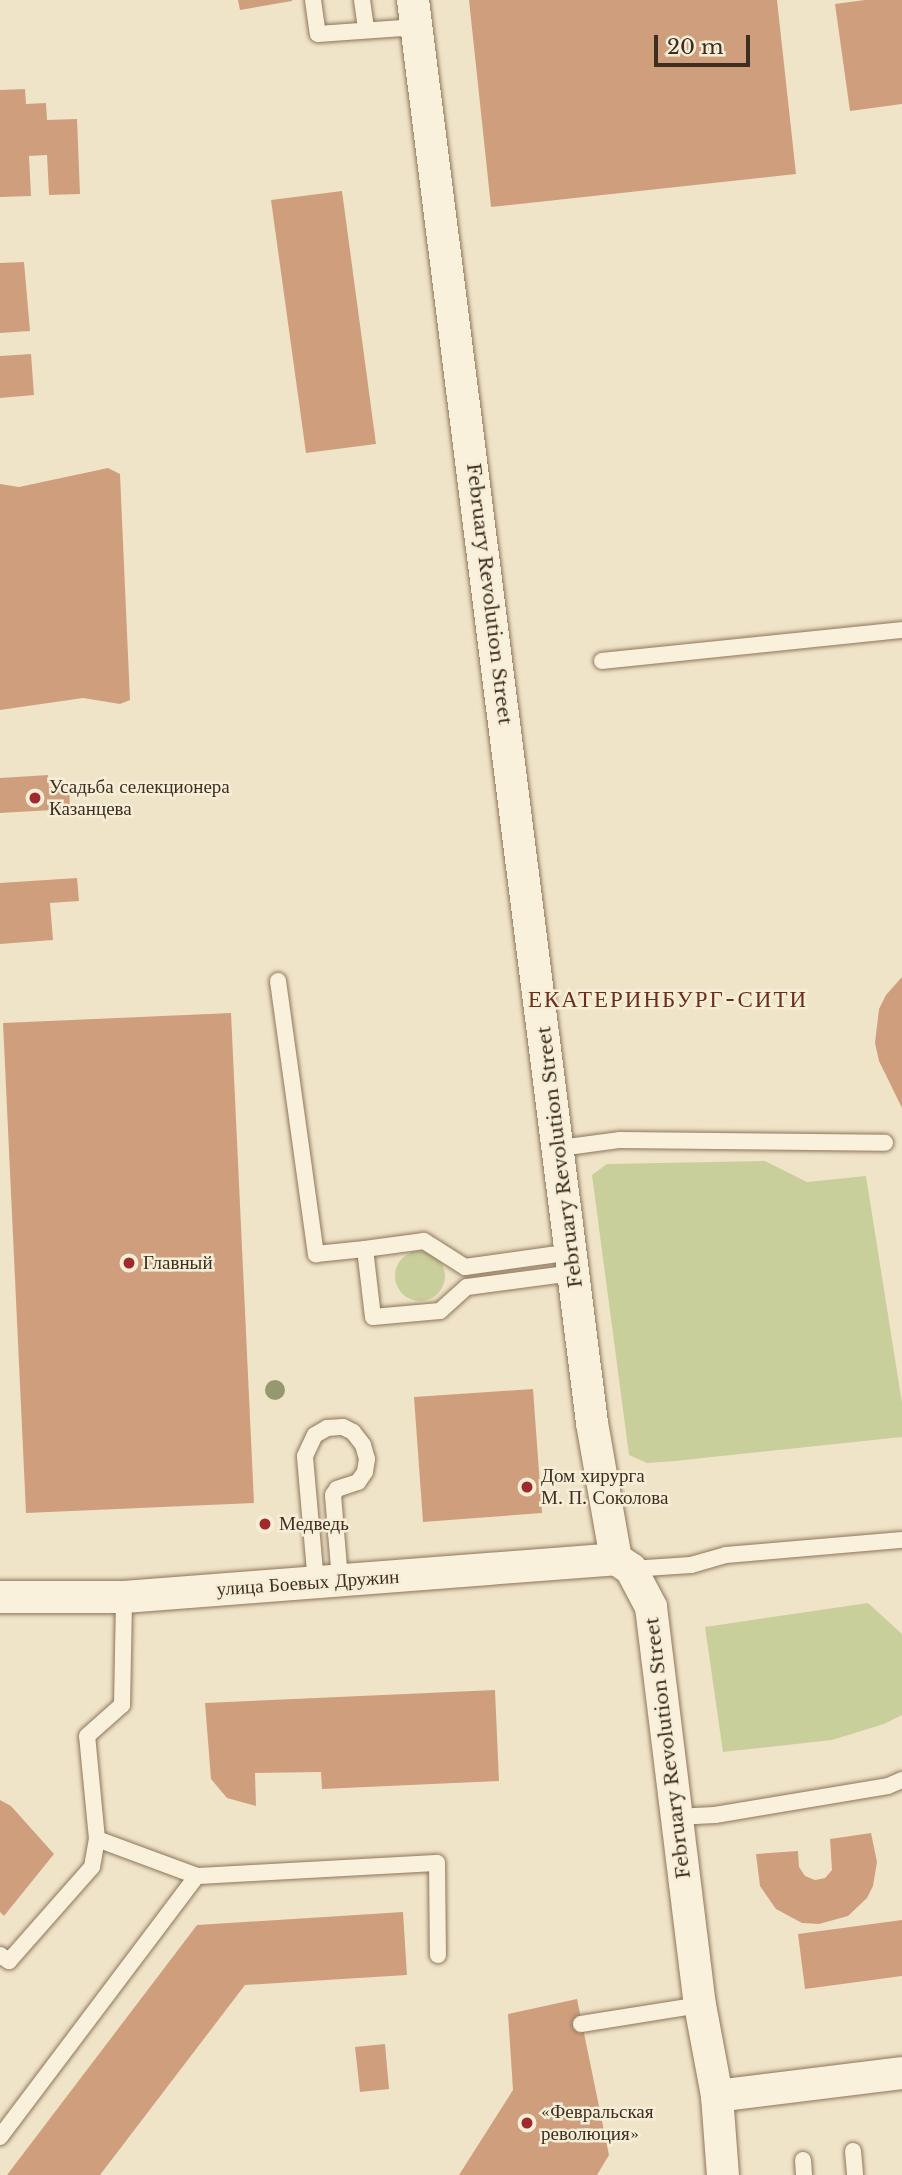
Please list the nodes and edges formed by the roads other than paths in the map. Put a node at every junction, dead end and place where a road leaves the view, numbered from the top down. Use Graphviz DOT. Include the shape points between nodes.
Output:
graph roads {
  1 [pos="313,0"];
  2 [pos="362,0"];
  3 [pos="415,13"];
  4 [pos="366,29"];
  5 [pos="902,630"];
  6 [pos="602,661"];
  7 [pos="278,981"];
  8 [pos="885,1143"];
  9 [pos="560,1148"];
  10 [pos="365,1250"];
  11 [pos="573,1262"];
  12 [pos="902,1540"];
  13 [pos="624,1564"];
  14 [pos="328,1582"];
  15 [pos="0,1597"];
  16 [pos="124,1597"];
  17 [pos="902,1780"];
  18 [pos="676,1817"];
  19 [pos="97,1839"];
  20 [pos="197,1875"];
  21 [pos="0,1955"];
  22 [pos="438,1955"];
  23 [pos="700,2006"];
  24 [pos="581,2024"];
  25 [pos="902,2073"];
  26 [pos="717,2096"];
  27 [pos="0,2137"];
  28 [pos="853,2151"];
  29 [pos="723,2175"];
  30 [pos="855,2175"];
  1 -- 4 [label="lane" via="318,34"];
  2 -- 4 [label="lane"];
  3 -- 4 [label="lane"];
  3 -- 9 [label="street, February Revolution Street"];
  5 -- 6 [label="lane"];
  7 -- 10 [label="lane" via="316,1254"];
  8 -- 9 [label="lane" via="620,1140"];
  9 -- 11 [label="street, February Revolution Street"];
  10 -- 11 [label="lane" via="424,1241 465,1267"];
  10 -- 11 [label="lane" via="373,1317 440,1311 467,1287"];
  11 -- 13 [label="street, February Revolution Street" via="592,1423"];
  12 -- 13 [label="lane" via="726,1555 691,1565"];
  13 -- 14 [label="street, улица Боевых Дружин"];
  13 -- 18 [label="street, February Revolution Street" via="651,1607"];
  14 -- 14 [label="lane" via="333,1495 358,1482 367,1459 363,1445 343,1427 315,1435 305,1456"];
  14 -- 16 [label="street, улица Боевых Дружин"];
  15 -- 16 [label="street, улица Боевых Дружин"];
  16 -- 19 [label="lane" via="121,1705 88,1736"];
  17 -- 18 [label="lane" via="715,1815"];
  18 -- 23 [label="street, February Revolution Street"];
  19 -- 20 [label="lane"];
  19 -- 21 [label="lane" via="92,1867 9,1961"];
  20 -- 22 [label="lane" via="437,1863"];
  20 -- 27 [label="lane"];
  23 -- 24 [label="lane"];
  23 -- 26 [label="street, February Revolution Street"];
  25 -- 26 [label="street"];
  26 -- 29 [label="street, February Revolution Street"];
  28 -- 30 [label="lane"];
}
